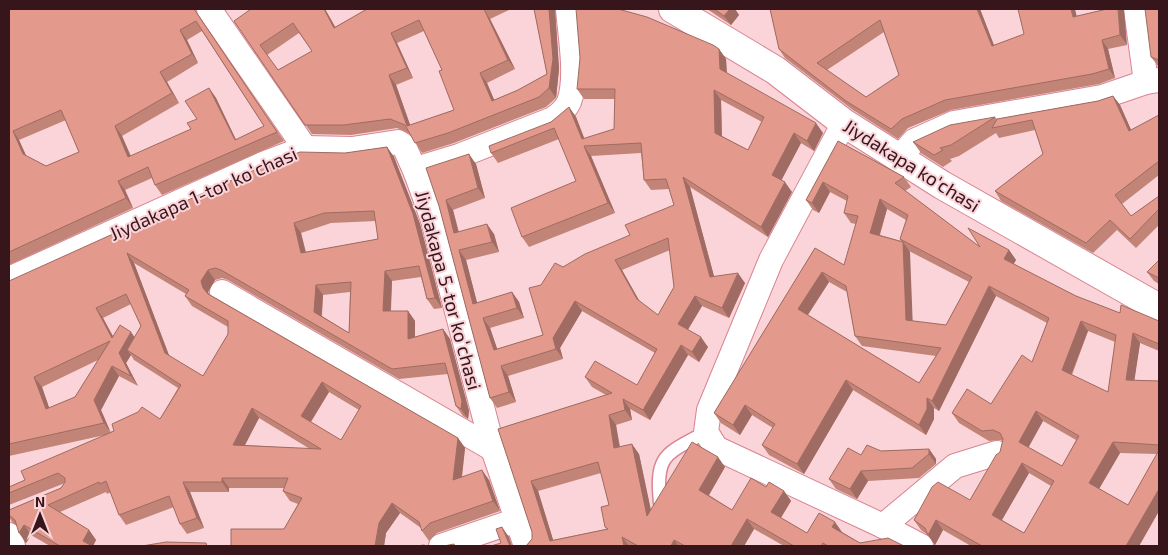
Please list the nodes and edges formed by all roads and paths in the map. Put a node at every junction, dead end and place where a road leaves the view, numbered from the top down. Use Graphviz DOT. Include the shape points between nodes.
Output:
graph roads {
  1 [pos="209,9"];
  2 [pos="568,9"];
  3 [pos="1136,9"];
  4 [pos="682,11"];
  5 [pos="1152,81"];
  6 [pos="844,123"];
  7 [pos="304,148"];
  8 [pos="899,158"];
  9 [pos="416,174"];
  10 [pos="9,279"];
  11 [pos="222,292"];
  12 [pos="1159,308"];
  13 [pos="706,432"];
  14 [pos="493,449"];
  15 [pos="997,452"];
  16 [pos="660,503"];
  17 [pos="517,520"];
  18 [pos="883,526"];
  19 [pos="9,535"];
  20 [pos="13,546"];
  21 [pos="441,546"];
  22 [pos="526,546"];
  23 [pos="921,546"];
  1 -- 7 [label="street"];
  2 -- 9 [label="street, Jiydakapa 5-tor koʻchasi" via="572,86 563,112 459,156 426,166"];
  3 -- 5 [label="street"];
  4 -- 6 [label="street, Jiydakapa ko'chasi" via="775,70"];
  5 -- 8 [label="street" via="1102,97 954,123 914,141"];
  6 -- 8 [label="street, Jiydakapa ko'chasi"];
  6 -- 13 [label="street" via="771,260 710,410"];
  7 -- 9 [label="street, Jiydakapa 1-tor koʻchasi" via="352,149 398,142 404,146"];
  7 -- 10 [label="street, Jiydakapa 1-tor koʻchasi"];
  8 -- 12 [label="street, Jiydakapa ko'chasi"];
  9 -- 14 [label="street, Jiydakapa 5-tor koʻchasi" via="433,220"];
  11 -- 14 [label="street"];
  13 -- 16 [label="lane" via="666,456 657,477"];
  13 -- 18 [label="street" via="716,448"];
  14 -- 17 [label="street, Jiydakapa 5-tor koʻchasi"];
  15 -- 18 [label="street" via="955,466"];
  17 -- 21 [label="street"];
  17 -- 22 [label="street, Jiydakapa 5-tor koʻchasi"];
  18 -- 23 [label="street"];
  19 -- 20 [label="street"];
}
